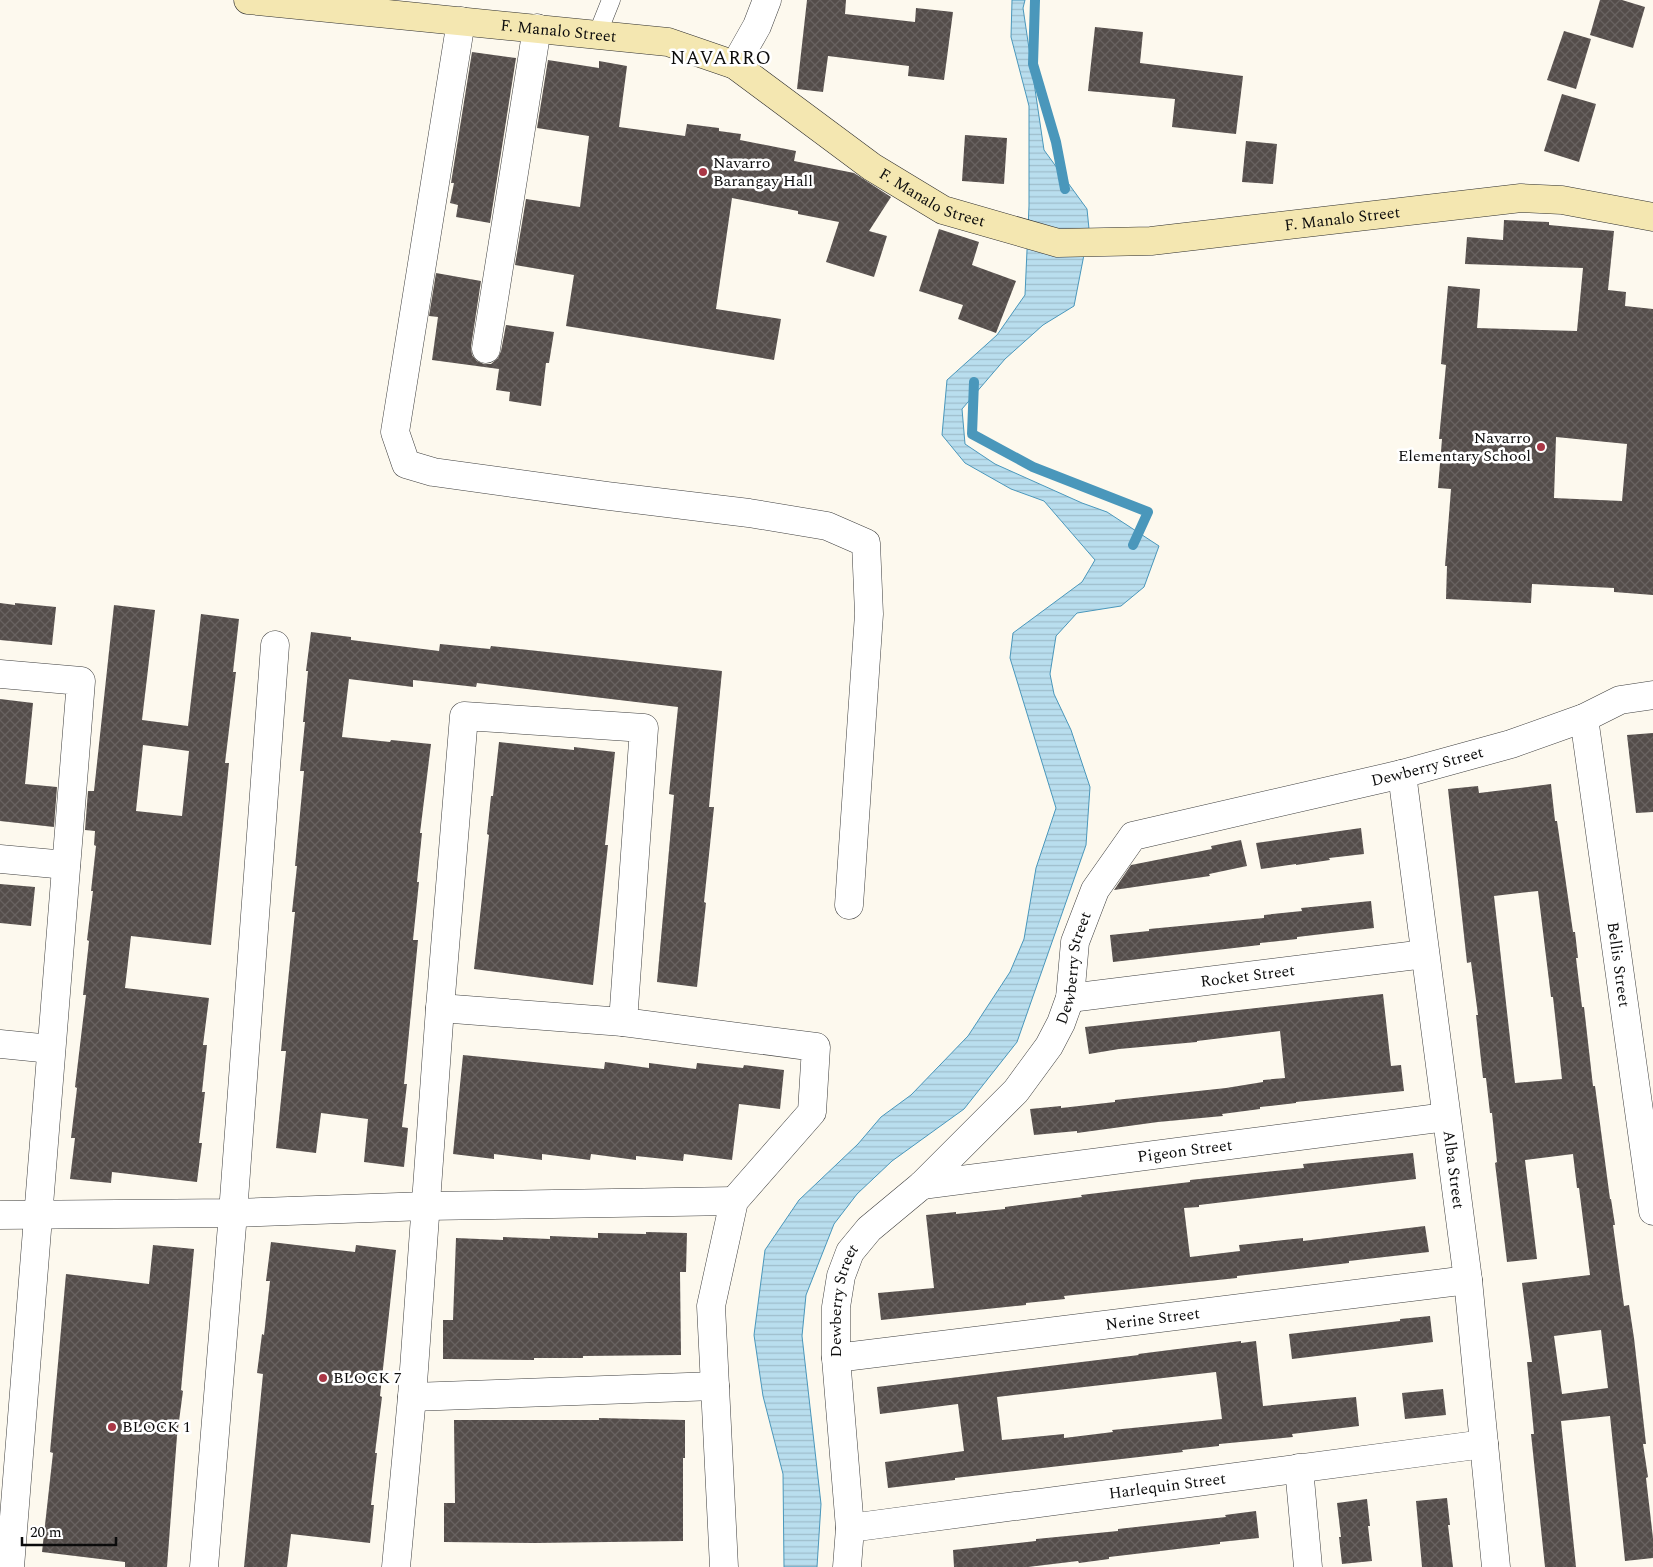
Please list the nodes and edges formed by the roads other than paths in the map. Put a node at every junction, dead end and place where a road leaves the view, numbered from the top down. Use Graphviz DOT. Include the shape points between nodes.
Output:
graph roads {
  1 [pos="248,0"];
  2 [pos="611,0"];
  3 [pos="767,0"];
  4 [pos="461,21"];
  5 [pos="537,28"];
  6 [pos="597,35"];
  7 [pos="736,65"];
  8 [pos="1653,217"];
  9 [pos="486,348"];
  10 [pos="275,646"];
  11 [pos="0,674"];
  12 [pos="1653,695"];
  13 [pos="1584,718"];
  14 [pos="1402,774"];
  15 [pos="0,859"];
  16 [pos="66,865"];
  17 [pos="849,905"];
  18 [pos="1425,954"];
  19 [pos="1070,998"];
  20 [pos="440,1008"];
  21 [pos="623,1022"];
  22 [pos="0,1044"];
  23 [pos="51,1049"];
  24 [pos="1446,1116"];
  25 [pos="922,1185"];
  26 [pos="734,1201"];
  27 [pos="426,1206"];
  28 [pos="1653,1211"];
  29 [pos="233,1213"];
  30 [pos="38,1214"];
  31 [pos="0,1215"];
  32 [pos="1468,1280"];
  33 [pos="836,1358"];
  34 [pos="715,1386"];
  35 [pos="412,1396"];
  36 [pos="11,1420"];
  37 [pos="1484,1444"];
  38 [pos="1299,1468"];
  39 [pos="850,1528"];
  40 [pos="10,1567"];
  41 [pos="204,1567"];
  42 [pos="396,1567"];
  43 [pos="724,1567"];
  44 [pos="847,1567"];
  45 [pos="1308,1567"];
  46 [pos="1496,1567"];
  1 -- 4 [label="street, F. Manalo Street"];
  2 -- 6 [label="lane"];
  3 -- 7 [label="street"];
  4 -- 5 [label="street, F. Manalo Street"];
  4 -- 17 [label="street" via="395,432 406,464 433,472 827,526 866,544 869,614"];
  5 -- 6 [label="street, F. Manalo Street"];
  5 -- 9 [label="street"];
  6 -- 7 [label="street, F. Manalo Street" via="668,42"];
  7 -- 8 [label="street, F. Manalo Street" via="872,167 943,210 1058,244 1151,241 1521,198 1562,200"];
  10 -- 29 [label="street"];
  11 -- 16 [label="street" via="81,682"];
  12 -- 13 [label="street, Dewberry Street" via="1620,700"];
  13 -- 14 [label="street, Dewberry Street" via="1511,744"];
  13 -- 28 [label="street, Bellis Street"];
  14 -- 18 [label="street, Alba Street"];
  14 -- 19 [label="street, Dewberry Street" via="1133,836 1096,890 1075,942"];
  15 -- 16 [label="street"];
  16 -- 23 [label="street"];
  18 -- 19 [label="street, Rocket Street"];
  18 -- 24 [label="street, Alba Street"];
  19 -- 25 [label="street, Dewberry Street" via="1050,1046 1016,1091"];
  20 -- 21 [label="street"];
  20 -- 21 [label="street" via="464,716 635,727 644,728"];
  20 -- 27 [label="street"];
  21 -- 26 [label="street" via="816,1046 812,1112"];
  22 -- 23 [label="street"];
  23 -- 30 [label="street"];
  24 -- 25 [label="street, Pigeon Street"];
  24 -- 32 [label="street, Alba Street"];
  25 -- 33 [label="street, Dewberry Street" via="869,1229 850,1252 841,1276 836,1307"];
  26 -- 27 [label="street"];
  26 -- 34 [label="street" via="711,1306"];
  27 -- 29 [label="street"];
  27 -- 35 [label="street"];
  29 -- 30 [label="street"];
  29 -- 41 [label="street"];
  30 -- 31 [label="street"];
  30 -- 36 [label="street"];
  32 -- 33 [label="street, Nerine Street"];
  32 -- 37 [label="street, Alba Street"];
  33 -- 39 [label="street, Dewberry Street"];
  34 -- 35 [label="street"];
  34 -- 43 [label="street"];
  35 -- 42 [label="street"];
  36 -- 40 [label="street"];
  37 -- 38 [label="street, Harlequin Street"];
  37 -- 46 [label="street, Alba Street"];
  38 -- 39 [label="street, Harlequin Street"];
  38 -- 45 [label="street"];
  39 -- 44 [label="street, Dewberry Street"];
}
